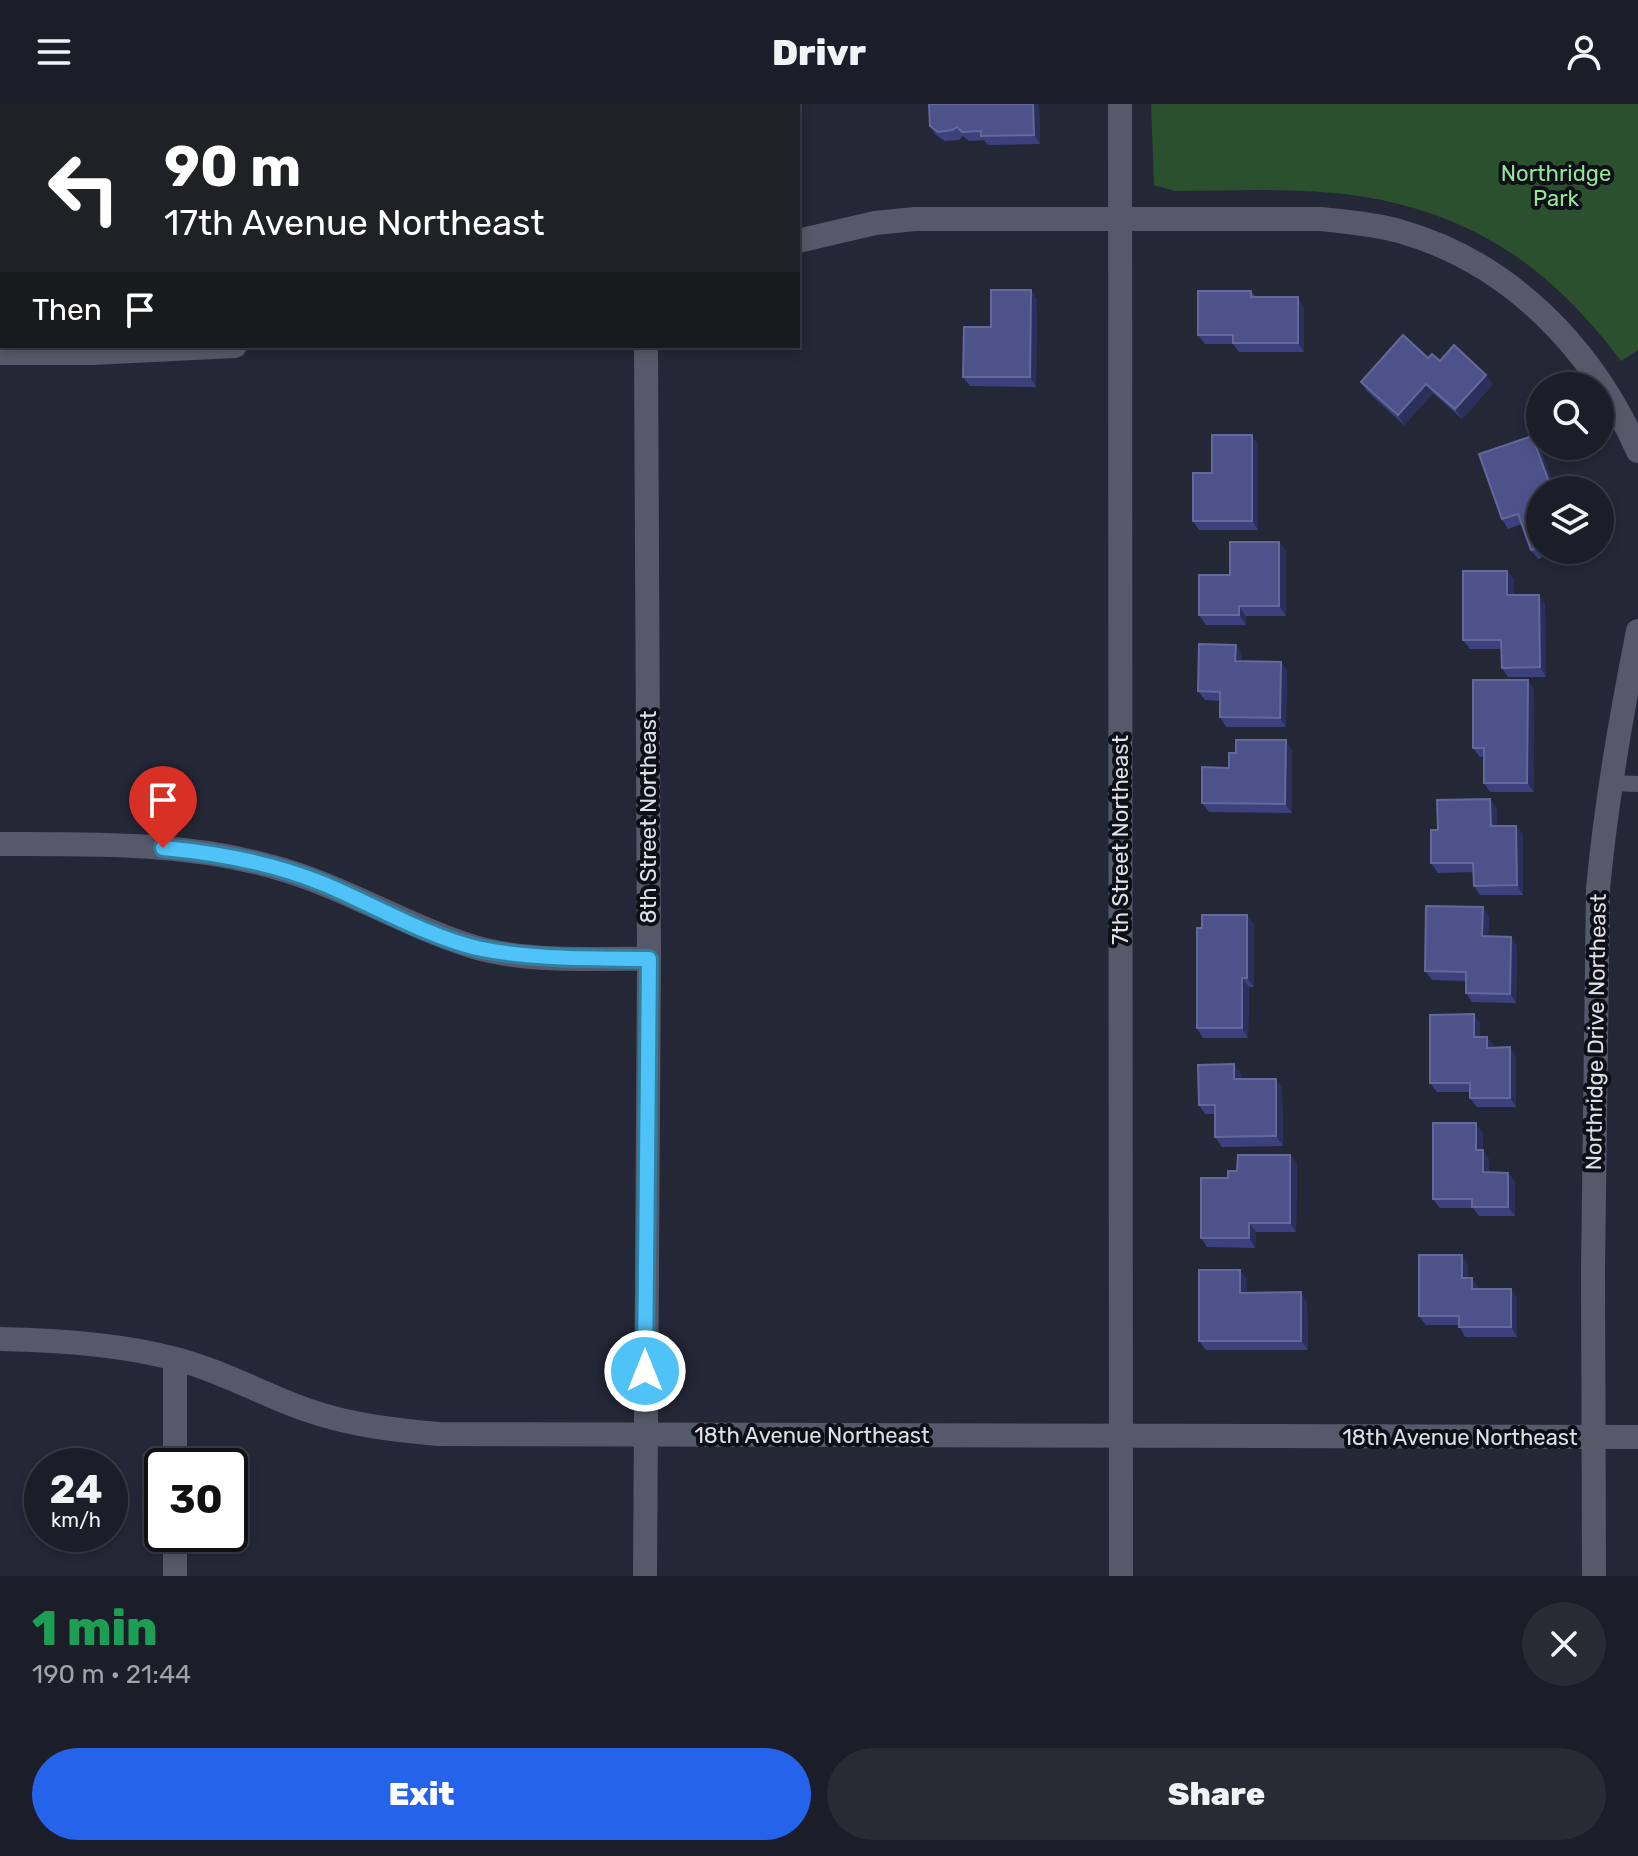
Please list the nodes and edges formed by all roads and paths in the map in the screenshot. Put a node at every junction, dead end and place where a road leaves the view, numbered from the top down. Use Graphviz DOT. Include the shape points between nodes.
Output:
graph roads {
  1 [pos="1120,104"];
  2 [pos="1119,219"];
  3 [pos="800,241"];
  4 [pos="199,348"];
  5 [pos="646,348"];
  6 [pos="0,353"];
  7 [pos="1638,451"];
  8 [pos="1638,631"];
  9 [pos="1612,783"];
  10 [pos="1638,784"];
  11 [pos="0,844"];
  12 [pos="649,959"];
  13 [pos="0,1339"];
  14 [pos="175,1359"];
  15 [pos="645,1434"];
  16 [pos="1121,1437"];
  17 [pos="1595,1437"];
  18 [pos="1638,1437"];
  19 [pos="175,1448"];
  20 [pos="175,1552"];
  21 [pos="175,1576"];
  22 [pos="645,1576"];
  23 [pos="1121,1576"];
  24 [pos="1594,1576"];
  1 -- 2 [label="street, 7th Street Northeast"];
  2 -- 3 [label="street" via="915,219"];
  2 -- 7 [label="street" via="1321,219 1364,223 1440,245 1512,286 1545,315 1601,383"];
  2 -- 16 [label="street, 7th Street Northeast"];
  4 -- 6 [label="street"];
  5 -- 12 [label="street, 8th Street Northeast"];
  8 -- 9 [label="street, Northridge Drive Northeast"];
  9 -- 10 [label="lane"];
  9 -- 17 [label="street, Northridge Drive Northeast" via="1600,865 1596,959"];
  11 -- 12 [label="street" via="132,845 229,856 322,883 475,947 548,957"];
  12 -- 15 [label="street, 8th Street Northeast"];
  13 -- 14 [label="street, 18th Avenue Northeast" via="114,1347"];
  14 -- 15 [label="street, 18th Avenue Northeast" via="358,1425 438,1434"];
  14 -- 19 [label="street"];
  15 -- 16 [label="street, 18th Avenue Northeast"];
  15 -- 22 [label="street, 8th Street Northeast"];
  16 -- 17 [label="street, 18th Avenue Northeast"];
  16 -- 23 [label="street, 7th Street Northeast"];
  17 -- 18 [label="street, 18th Avenue Northeast"];
  17 -- 24 [label="street, Northridge Drive Northeast"];
  20 -- 21 [label="street"];
}
